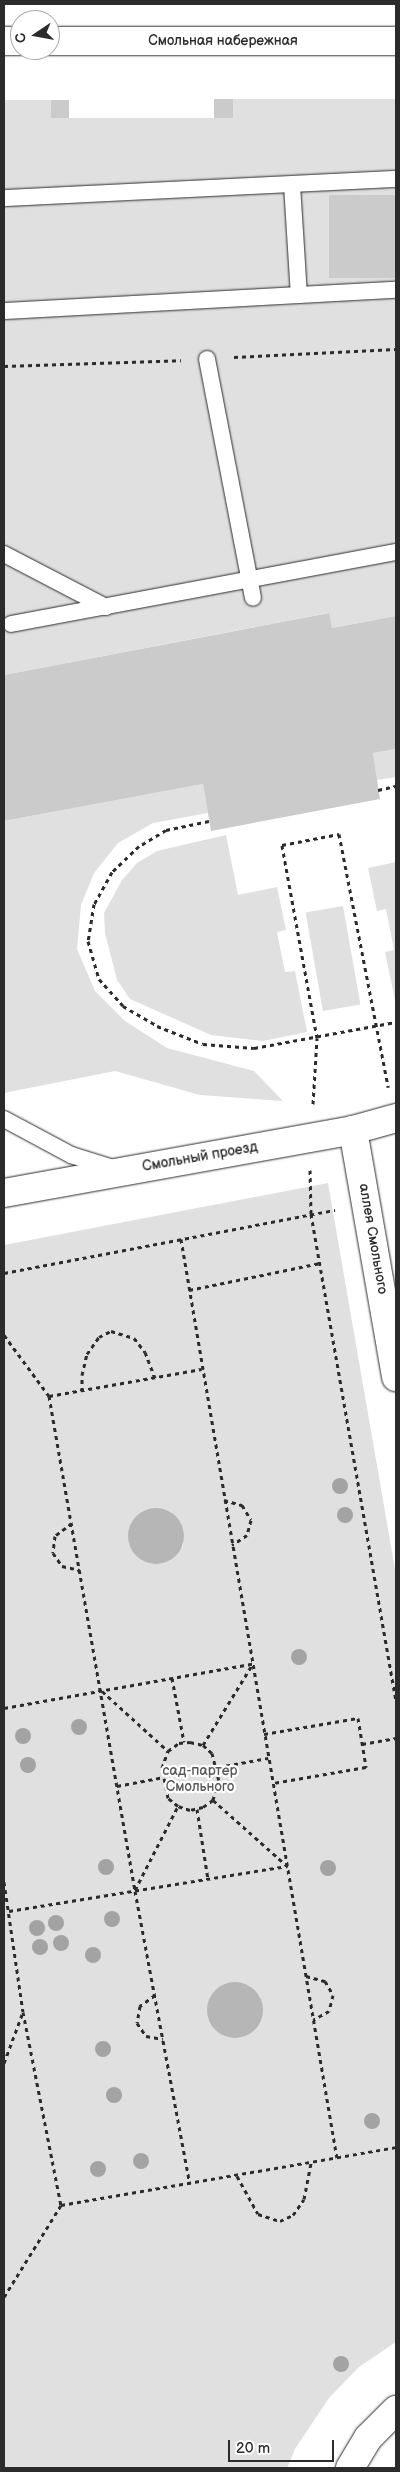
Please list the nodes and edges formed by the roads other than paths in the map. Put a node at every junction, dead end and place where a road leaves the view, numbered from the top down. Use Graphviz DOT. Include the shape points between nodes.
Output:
graph roads {
  1 [pos="60,41"];
  2 [pos="396,41"];
  3 [pos="396,179"];
  4 [pos="292,185"];
  5 [pos="4,198"];
  6 [pos="396,290"];
  7 [pos="300,296"];
  8 [pos="4,311"];
  9 [pos="207,359"];
  10 [pos="396,552"];
  11 [pos="4,554"];
  12 [pos="249,580"];
  13 [pos="253,598"];
  14 [pos="106,607"];
  15 [pos="11,624"];
  16 [pos="393,1107"];
  17 [pos="4,1119"];
  18 [pos="353,1130"];
  19 [pos="123,1171"];
  20 [pos="4,1193"];
  21 [pos="396,1377"];
  22 [pos="396,2410"];
  23 [pos="350,2468"];
  1 -- 2 [label="street, Смольная набережная"];
  3 -- 4 [label="lane"];
  4 -- 5 [label="lane"];
  4 -- 7 [label="lane"];
  6 -- 7 [label="lane"];
  7 -- 8 [label="lane"];
  9 -- 12 [label="lane"];
  10 -- 12 [label="lane"];
  11 -- 14 [label="lane"];
  12 -- 13 [label="lane"];
  12 -- 14 [label="lane"];
  14 -- 15 [label="lane"];
  16 -- 18 [label="street, Смольный проезд"];
  17 -- 19 [label="lane" via="71,1155"];
  18 -- 19 [label="street, Смольный проезд"];
  18 -- 21 [label="street, аллея Смольного"];
  19 -- 20 [label="street, Смольный проезд"];
  22 -- 23 [label="street" via="368,2438"];
}
